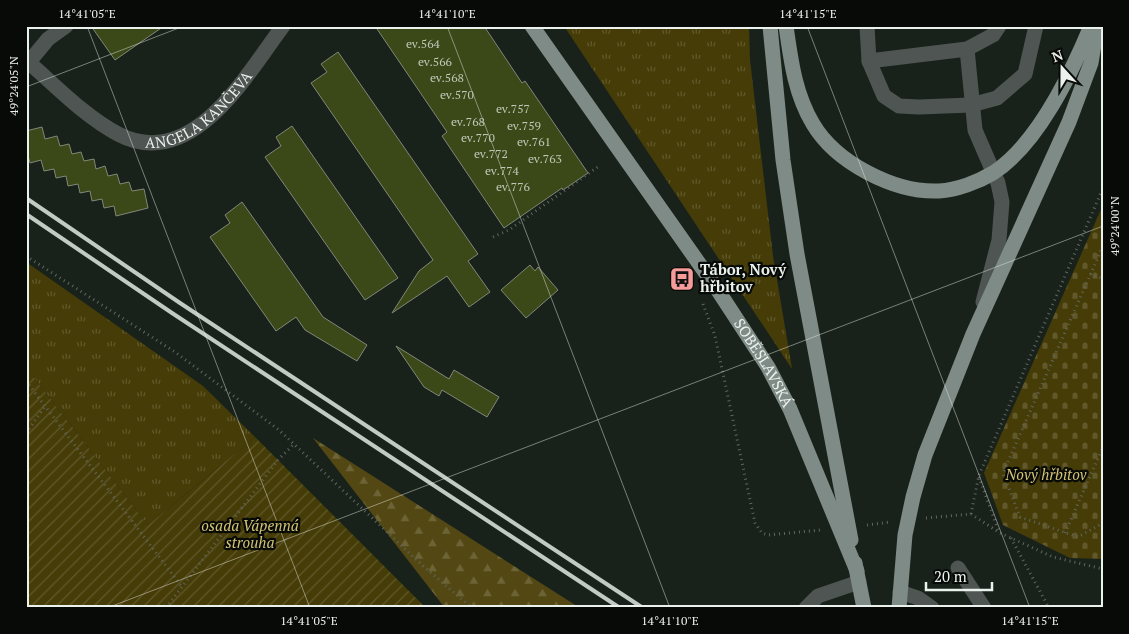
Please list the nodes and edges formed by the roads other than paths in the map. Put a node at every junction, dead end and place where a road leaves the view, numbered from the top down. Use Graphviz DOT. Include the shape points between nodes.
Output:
graph roads {
  1 [pos="66,26"];
  2 [pos="283,26"];
  3 [pos="532,26"];
  4 [pos="770,26"];
  5 [pos="786,26"];
  6 [pos="867,26"];
  7 [pos="999,26"];
  8 [pos="1036,26"];
  9 [pos="1090,26"];
  10 [pos="1097,26"];
  11 [pos="967,49"];
  12 [pos="28,61"];
  13 [pos="869,61"];
  14 [pos="971,105"];
  15 [pos="994,172"];
  16 [pos="973,334"];
  17 [pos="958,568"];
  18 [pos="858,577"];
  19 [pos="900,592"];
  20 [pos="806,608"];
  21 [pos="864,608"];
  22 [pos="899,608"];
  23 [pos="932,608"];
  24 [pos="984,608"];
  1 -- 12 [label="street" via="48,39"];
  2 -- 12 [label="street, ANGELA KANČEVA" via="222,106 195,130 164,141 144,142 119,134 92,116"];
  3 -- 18 [label="main road, SOBĚSLAVSKÁ" via="768,367 790,409"];
  4 -- 18 [label="main road" via="783,160 797,254"];
  5 -- 15 [label="main road" via="795,84 806,112 826,140 852,164 885,181 939,191 978,181"];
  6 -- 13 [label="street"];
  7 -- 11 [label="street" via="993,35"];
  8 -- 14 [label="street" via="1026,74 997,98"];
  9 -- 15 [label="main road" via="1076,61 1046,116 1031,136"];
  10 -- 16 [label="main road" via="1091,63 1069,122"];
  11 -- 13 [label="street"];
  11 -- 14 [label="street"];
  13 -- 14 [label="street" via="884,96 898,106"];
  14 -- 15 [label="street" via="978,139"];
  15 -- 16 [label="street" via="1001,192 1002,225"];
  16 -- 19 [label="main road" via="925,455 912,497"];
  17 -- 24 [label="street"];
  18 -- 20 [label="street" via="818,596"];
  18 -- 21 [label="main road, SOBĚSLAVSKÁ"];
  19 -- 22 [label="main road"];
  19 -- 23 [label="street" via="918,598"];
}
